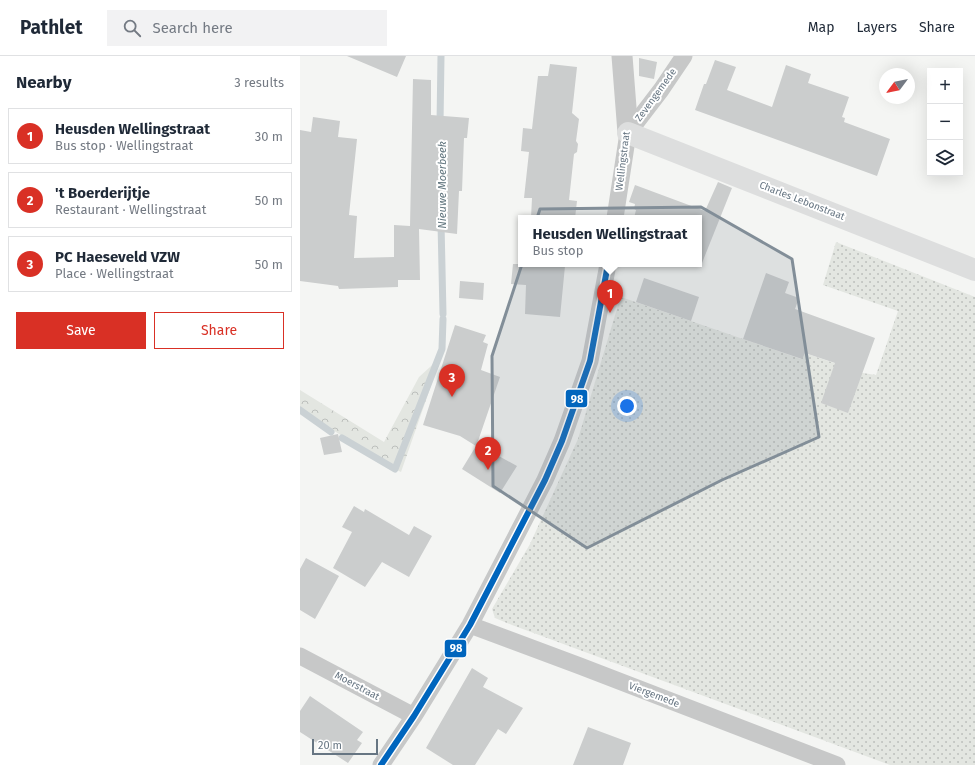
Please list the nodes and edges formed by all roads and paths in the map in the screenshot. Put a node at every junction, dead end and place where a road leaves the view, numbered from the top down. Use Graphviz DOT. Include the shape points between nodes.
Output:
graph roads {
  1 [pos="622,56"];
  2 [pos="684,56"];
  3 [pos="628,134"];
  4 [pos="615,215"];
  5 [pos="607,267"];
  6 [pos="975,270"];
  7 [pos="470,625"];
  8 [pos="300,656"];
  9 [pos="414,716"];
  10 [pos="381,765"];
  11 [pos="837,765"];
  1 -- 3 [label="street, Wellingstraat"];
  2 -- 3 [label="street, Zevengemede"];
  3 -- 4 [label="street, Wellingstraat"];
  3 -- 6 [label="main road, Charles Lebonstraat"];
  5 -- 7 [label="street" via="590,361 562,441 541,488"];
  7 -- 9 [label="street"];
  7 -- 11 [label="street, Viergemede"];
  8 -- 9 [label="street, Moerstraat"];
  9 -- 10 [label="street"];
}
